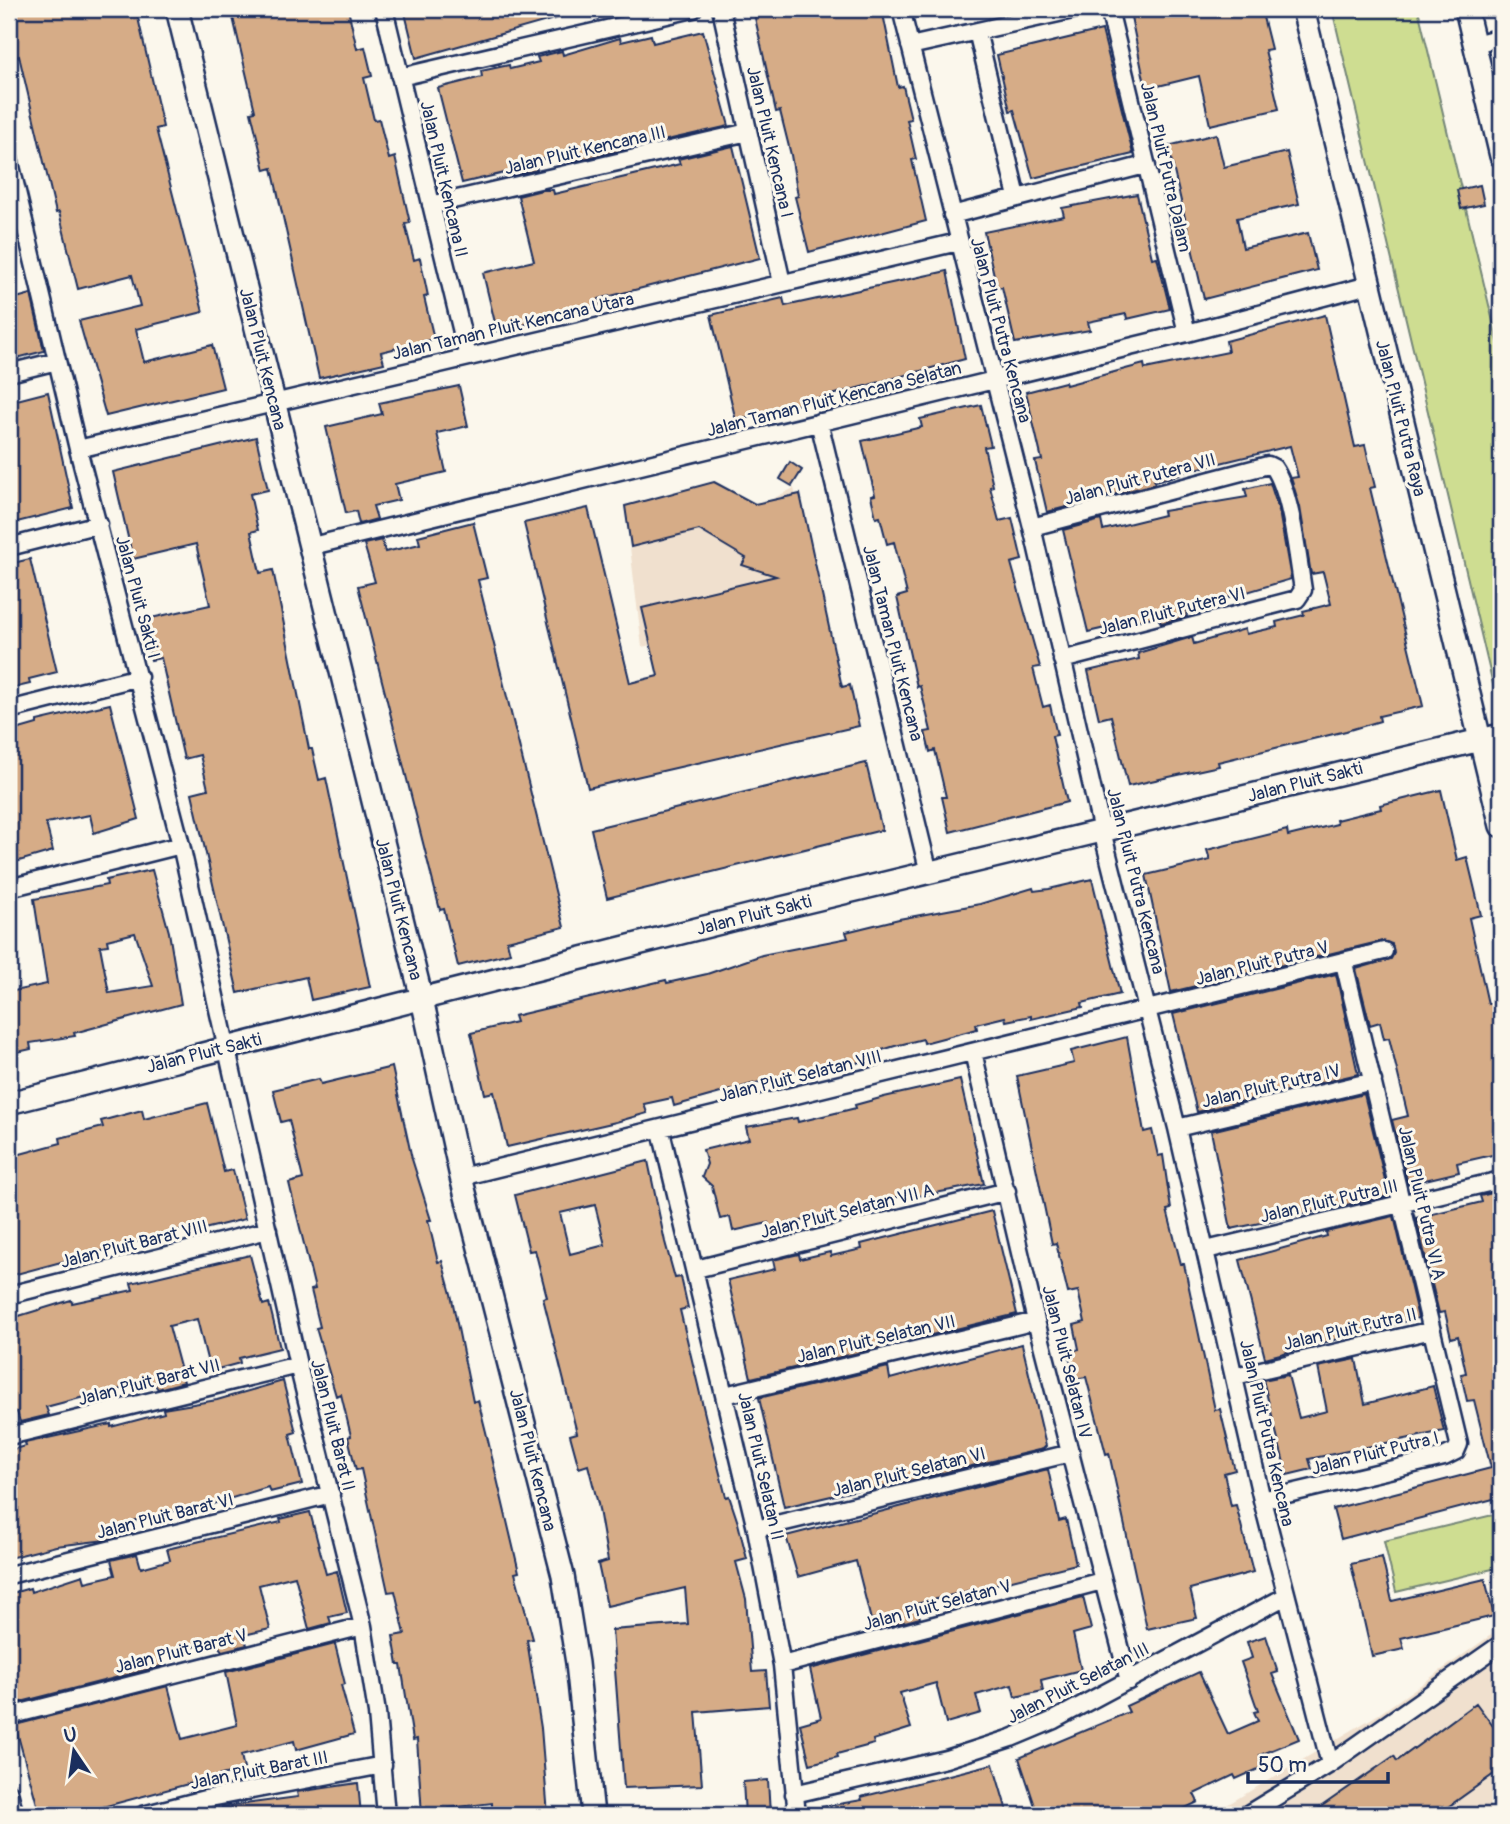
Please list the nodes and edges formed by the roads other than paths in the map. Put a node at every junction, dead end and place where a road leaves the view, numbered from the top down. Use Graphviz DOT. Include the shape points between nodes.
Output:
graph roads {
  1 [pos="177,9"];
  2 [pos="384,9"];
  3 [pos="693,9"];
  4 [pos="721,9"];
  5 [pos="901,9"];
  6 [pos="1077,9"];
  7 [pos="1109,9"];
  8 [pos="1303,9"];
  9 [pos="1466,9"];
  10 [pos="977,31"];
  11 [pos="1501,37"];
  12 [pos="1475,44"];
  13 [pos="910,46"];
  14 [pos="400,77"];
  15 [pos="748,132"];
  16 [pos="1501,156"];
  17 [pos="9,158"];
  18 [pos="1145,165"];
  19 [pos="1017,197"];
  20 [pos="431,205"];
  21 [pos="16,213"];
  22 [pos="952,215"];
  23 [pos="958,242"];
  24 [pos="782,283"];
  25 [pos="1368,285"];
  26 [pos="1187,333"];
  27 [pos="468,357"];
  28 [pos="58,361"];
  29 [pos="9,373"];
  30 [pos="995,379"];
  31 [pos="273,402"];
  32 [pos="819,422"];
  33 [pos="78,449"];
  34 [pos="99,524"];
  35 [pos="1032,527"];
  36 [pos="9,547"];
  37 [pos="308,547"];
  38 [pos="1292,600"];
  39 [pos="1062,660"];
  40 [pos="139,677"];
  41 [pos="9,710"];
  42 [pos="1501,735"];
  43 [pos="1480,740"];
  44 [pos="1501,826"];
  45 [pos="1102,831"];
  46 [pos="181,845"];
  47 [pos="929,873"];
  48 [pos="9,888"];
  49 [pos="1384,951"];
  50 [pos="1344,963"];
  51 [pos="422,999"];
  52 [pos="1148,1010"];
  53 [pos="225,1047"];
  54 [pos="973,1052"];
  55 [pos="1373,1081"];
  56 [pos="9,1103"];
  57 [pos="1177,1128"];
  58 [pos="661,1131"];
  59 [pos="461,1177"];
  60 [pos="1501,1180"];
  61 [pos="1007,1191"];
  62 [pos="1403,1204"];
  63 [pos="268,1230"];
  64 [pos="1206,1250"];
  65 [pos="696,1269"];
  66 [pos="9,1295"];
  67 [pos="1036,1321"];
  68 [pos="1432,1329"];
  69 [pos="298,1365"];
  70 [pos="1235,1376"];
  71 [pos="725,1395"];
  72 [pos="9,1436"];
  73 [pos="1456,1451"];
  74 [pos="1071,1453"];
  75 [pos="331,1494"];
  76 [pos="1262,1500"];
  77 [pos="756,1529"];
  78 [pos="9,1575"];
  79 [pos="1102,1581"];
  80 [pos="1286,1596"];
  81 [pos="363,1626"];
  82 [pos="1501,1644"];
  83 [pos="782,1665"];
  84 [pos="1129,1681"];
  85 [pos="9,1716"];
  86 [pos="1330,1764"];
  87 [pos="383,1765"];
  88 [pos="9,1792"];
  89 [pos="794,1794"];
  90 [pos="206,1807"];
  91 [pos="15,1815"];
  92 [pos="144,1815"];
  93 [pos="386,1815"];
  94 [pos="593,1815"];
  95 [pos="797,1815"];
  96 [pos="1246,1815"];
  1 -- 31 [label="street, Jalan Pluit Kencana"];
  2 -- 14 [label="street, Jalan Pluit Kencana II"];
  3 -- 14 [label="street"];
  4 -- 15 [label="street, Jalan Pluit Kencana I"];
  5 -- 13 [label="street, Jalan Pluit Putra Kencana"];
  6 -- 10 [label="street"];
  7 -- 18 [label="street, Jalan Pluit Putra Dalam"];
  8 -- 25 [label="street, Jalan Pluit Putra Raya"];
  9 -- 12 [label="street"];
  10 -- 13 [label="street"];
  10 -- 19 [label="street"];
  11 -- 12 [label="street"];
  12 -- 16 [label="street"];
  13 -- 22 [label="street, Jalan Pluit Putra Kencana"];
  14 -- 20 [label="street, Jalan Pluit Kencana II"];
  15 -- 20 [label="street, Jalan Pluit Kencana III"];
  15 -- 24 [label="street, Jalan Pluit Kencana I"];
  17 -- 21 [label="street, Jalan Pluit Sakti I"];
  18 -- 19 [label="street"];
  18 -- 26 [label="street, Jalan Pluit Putra Dalam"];
  19 -- 22 [label="street"];
  20 -- 27 [label="street, Jalan Pluit Kencana II"];
  21 -- 28 [label="street, Jalan Pluit Sakti I"];
  22 -- 23 [label="street, Jalan Pluit Putra Kencana"];
  23 -- 24 [label="street, Jalan Taman Pluit Kencana Utara"];
  23 -- 30 [label="street, Jalan Pluit Putra Kencana"];
  24 -- 27 [label="street, Jalan Taman Pluit Kencana Utara"];
  25 -- 26 [label="street, Jalan Taman Pluit Kencana Selatan"];
  25 -- 43 [label="street, Jalan Pluit Putra Raya"];
  26 -- 30 [label="street, Jalan Taman Pluit Kencana Selatan"];
  27 -- 31 [label="street, Jalan Taman Pluit Kencana Utara"];
  28 -- 29 [label="street"];
  28 -- 33 [label="street, Jalan Pluit Sakti I"];
  30 -- 32 [label="street, Jalan Taman Pluit Kencana Selatan"];
  30 -- 35 [label="street, Jalan Pluit Putra Kencana"];
  31 -- 33 [label="street, Jalan Taman Pluit Kencana Utara"];
  31 -- 37 [label="street, Jalan Pluit Kencana"];
  32 -- 37 [label="street, Jalan Taman Pluit Kencana Selatan"];
  32 -- 47 [label="street, Jalan Taman Pluit Kencana"];
  33 -- 34 [label="street, Jalan Pluit Sakti I"];
  34 -- 36 [label="street"];
  34 -- 40 [label="street, Jalan Pluit Sakti I"];
  35 -- 38 [label="street, Jalan Pluit Putera VII" via="1271,466 1279,478 1303,590"];
  35 -- 39 [label="street, Jalan Pluit Putra Kencana"];
  37 -- 51 [label="street, Jalan Pluit Kencana"];
  38 -- 39 [label="street, Jalan Pluit Putera VI"];
  39 -- 45 [label="street, Jalan Pluit Putra Kencana"];
  40 -- 41 [label="street"];
  40 -- 46 [label="street, Jalan Pluit Sakti I"];
  42 -- 43 [label="street, Jalan Pluit Sakti"];
  43 -- 44 [label="street, Jalan Pluit Putra Raya"];
  43 -- 45 [label="street, Jalan Pluit Sakti"];
  45 -- 47 [label="street, Jalan Pluit Sakti"];
  45 -- 52 [label="street, Jalan Pluit Putra Kencana"];
  46 -- 48 [label="street"];
  46 -- 53 [label="street, Jalan Pluit Sakti I"];
  47 -- 51 [label="street, Jalan Pluit Sakti"];
  49 -- 50 [label="street, Jalan Pluit Putra V"];
  50 -- 52 [label="street, Jalan Pluit Putra V"];
  50 -- 55 [label="street, Jalan Pluit Putra VI A"];
  51 -- 53 [label="street, Jalan Pluit Sakti"];
  51 -- 59 [label="street, Jalan Pluit Kencana"];
  52 -- 54 [label="street, Jalan Pluit Selatan VIII"];
  52 -- 57 [label="street, Jalan Pluit Putra Kencana"];
  53 -- 56 [label="street, Jalan Pluit Sakti"];
  53 -- 63 [label="street, Jalan Pluit Barat II"];
  54 -- 58 [label="street, Jalan Pluit Selatan VIII"];
  54 -- 61 [label="street, Jalan Pluit Selatan IV"];
  55 -- 57 [label="street, Jalan Pluit Putra IV"];
  55 -- 62 [label="street, Jalan Pluit Putra VI A"];
  57 -- 64 [label="street, Jalan Pluit Putra Kencana"];
  58 -- 59 [label="street, Jalan Pluit Selatan VIII"];
  58 -- 65 [label="street, Jalan Pluit Selatan II"];
  59 -- 94 [label="street, Jalan Pluit Kencana" via="563,1576 578,1663"];
  60 -- 62 [label="street, Jalan Pluit Putra III"];
  61 -- 65 [label="street, Jalan Pluit Selatan VII A"];
  61 -- 67 [label="street, Jalan Pluit Selatan IV"];
  62 -- 64 [label="street, Jalan Pluit Putra III"];
  62 -- 68 [label="street, Jalan Pluit Putra VI A"];
  63 -- 66 [label="street, Jalan Pluit Barat VIII"];
  63 -- 69 [label="street, Jalan Pluit Barat II"];
  64 -- 70 [label="street, Jalan Pluit Putra Kencana"];
  65 -- 71 [label="street, Jalan Pluit Selatan II"];
  67 -- 71 [label="street, Jalan Pluit Selatan VII"];
  67 -- 74 [label="street, Jalan Pluit Selatan IV"];
  68 -- 70 [label="street, Jalan Pluit Putra II"];
  68 -- 73 [label="street, Jalan Pluit Putra VI A" via="1459,1439"];
  69 -- 72 [label="street, Jalan Pluit Barat VII"];
  69 -- 75 [label="street, Jalan Pluit Barat II"];
  70 -- 76 [label="street, Jalan Pluit Putra Kencana"];
  71 -- 77 [label="street, Jalan Pluit Selatan II"];
  73 -- 76 [label="street, Jalan Pluit Putra I"];
  74 -- 77 [label="street, Jalan Pluit Selatan VI"];
  74 -- 79 [label="street, Jalan Pluit Selatan IV"];
  75 -- 78 [label="street, Jalan Pluit Barat VI"];
  75 -- 81 [label="street, Jalan Pluit Barat II"];
  76 -- 80 [label="street, Jalan Pluit Putra Kencana"];
  77 -- 83 [label="street, Jalan Pluit Selatan II"];
  79 -- 83 [label="street, Jalan Pluit Selatan V"];
  79 -- 84 [label="street, Jalan Pluit Selatan IV"];
  80 -- 84 [label="street, Jalan Pluit Selatan III"];
  80 -- 86 [label="street, Jalan Pluit Putra Kencana"];
  81 -- 85 [label="street, Jalan Pluit Barat V"];
  81 -- 87 [label="street, Jalan Pluit Barat II"];
  82 -- 86 [label="street"];
  83 -- 89 [label="street, Jalan Pluit Selatan II"];
  84 -- 89 [label="street, Jalan Pluit Selatan III" via="1012,1738 946,1759"];
  86 -- 96 [label="street"];
  87 -- 90 [label="street, Jalan Pluit Barat III"];
  87 -- 93 [label="street, Jalan Pluit Barat II"];
  88 -- 91 [label="street"];
  89 -- 95 [label="street, Jalan Pluit Selatan II"];
  90 -- 92 [label="street, Jalan Pluit Barat III"];
}
